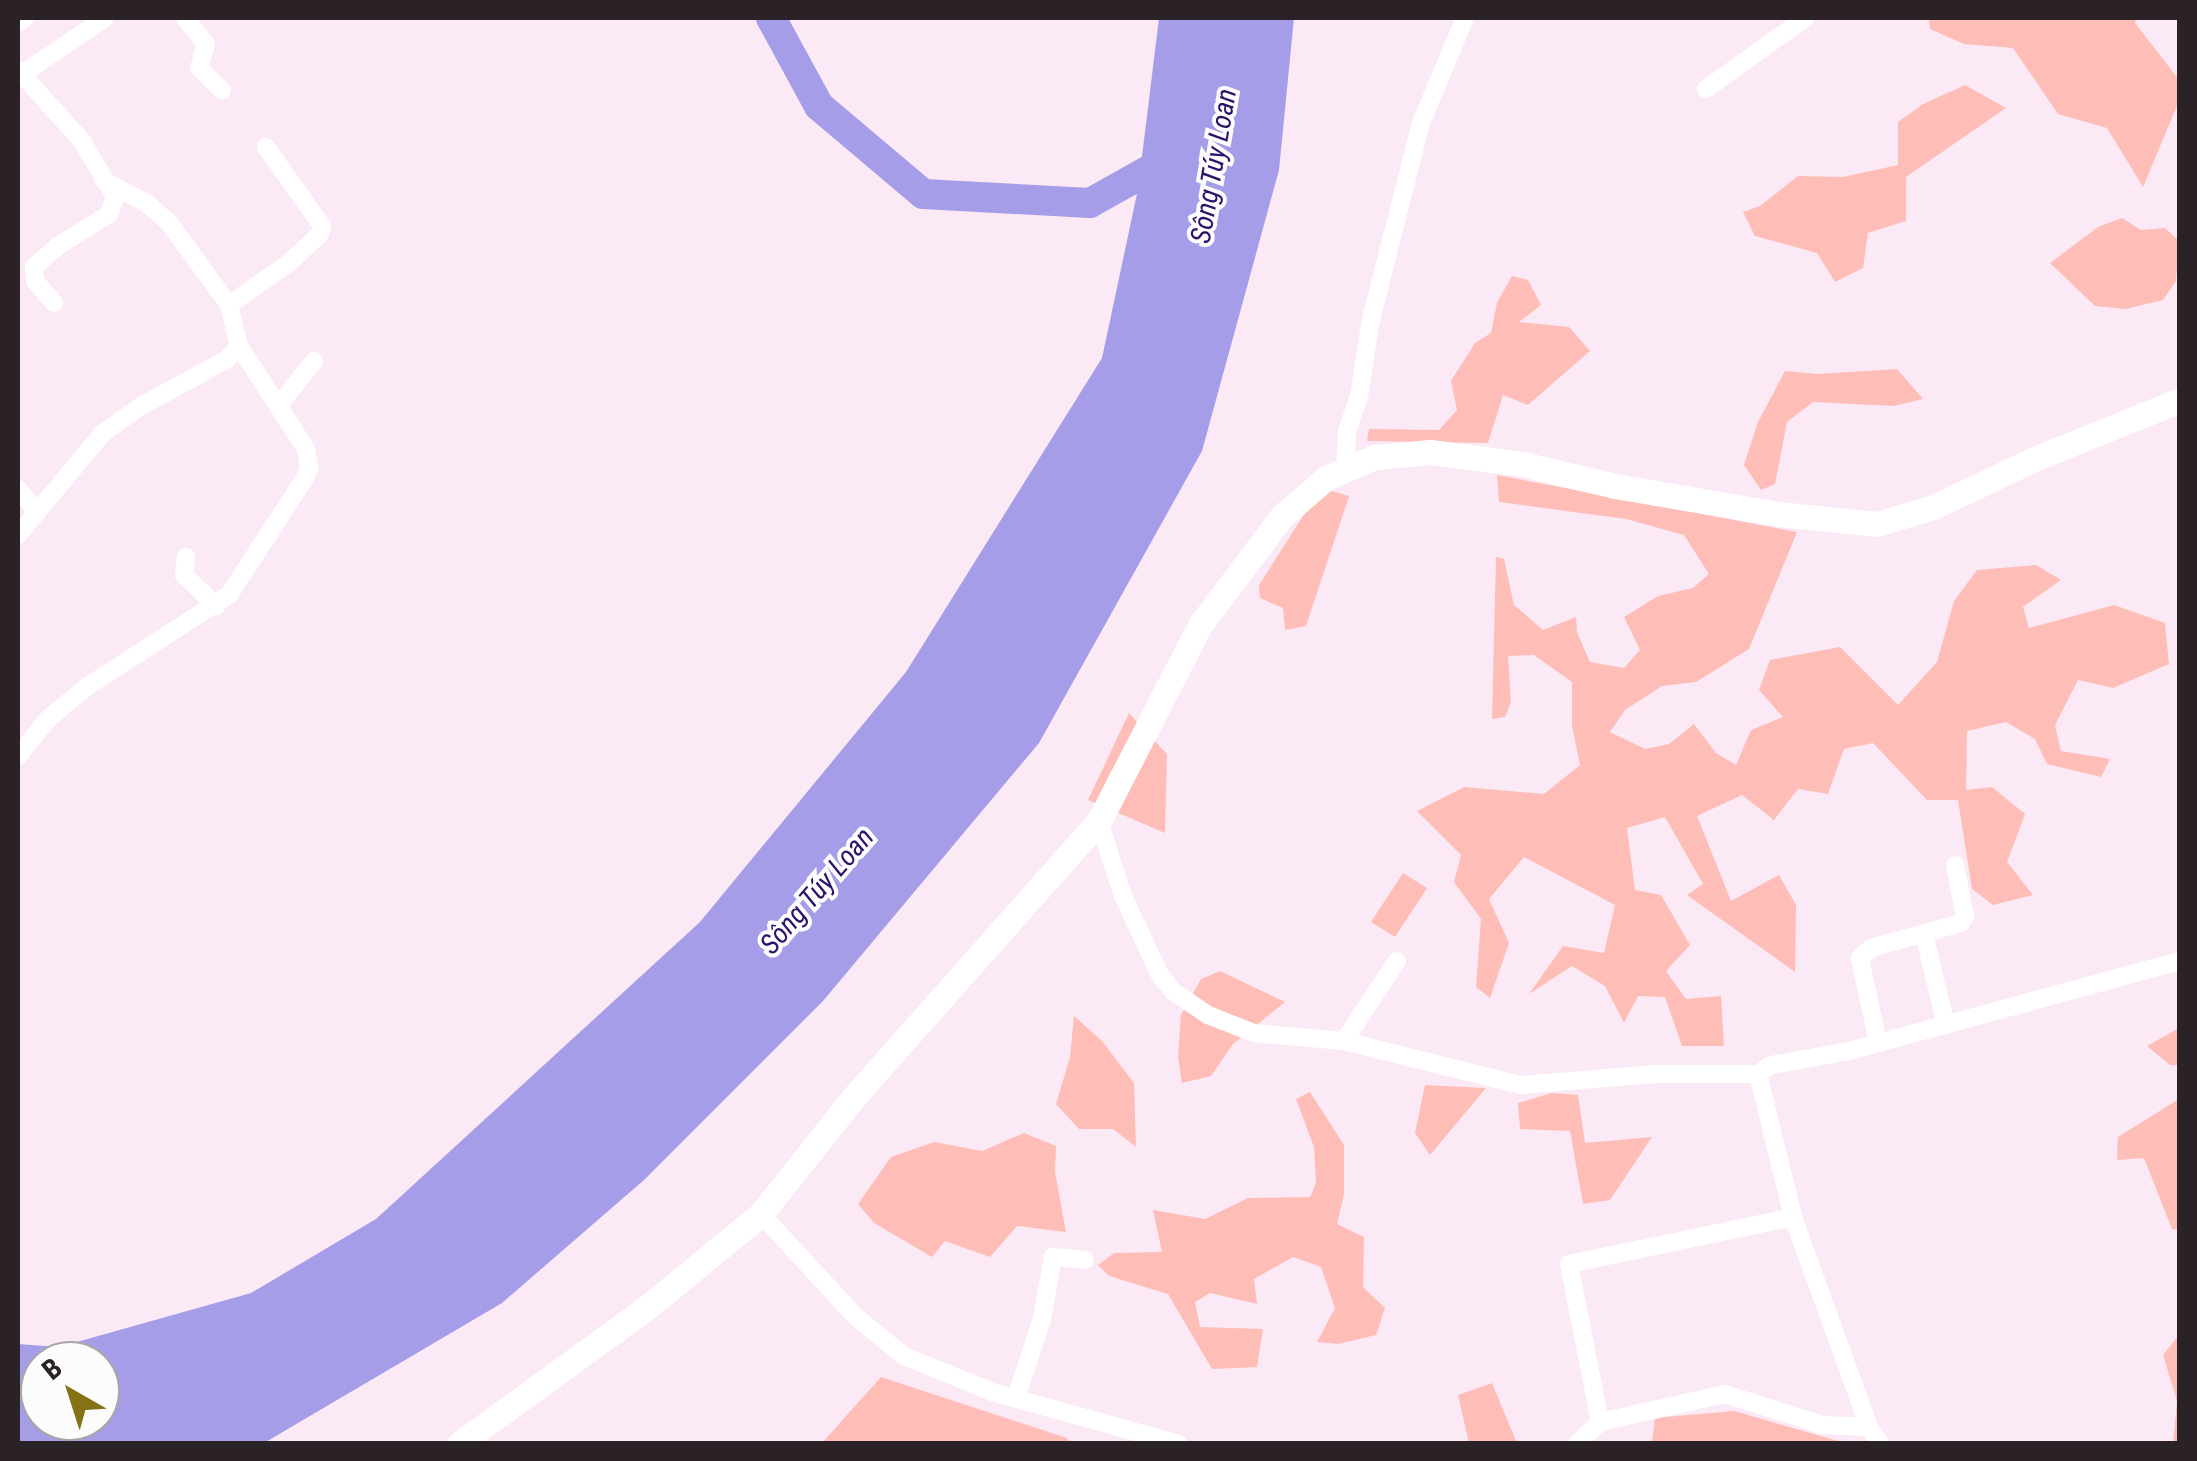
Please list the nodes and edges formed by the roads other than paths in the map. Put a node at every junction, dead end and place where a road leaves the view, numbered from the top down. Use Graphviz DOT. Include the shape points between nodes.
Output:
graph roads {
  1 [pos="25,18"];
  2 [pos="105,18"];
  3 [pos="185,18"];
  4 [pos="1464,18"];
  5 [pos="1805,18"];
  6 [pos="18,24"];
  7 [pos="19,74"];
  8 [pos="1706,89"];
  9 [pos="222,90"];
  10 [pos="266,147"];
  11 [pos="104,181"];
  12 [pos="54,302"];
  13 [pos="229,305"];
  14 [pos="239,346"];
  15 [pos="314,361"];
  16 [pos="2180,400"];
  17 [pos="278,406"];
  18 [pos="1345,469"];
  19 [pos="18,489"];
  20 [pos="37,512"];
  21 [pos="18,535"];
  22 [pos="186,557"];
  23 [pos="216,606"];
  24 [pos="18,756"];
  25 [pos="1100,821"];
  26 [pos="1955,866"];
  27 [pos="1924,934"];
  28 [pos="1397,961"];
  29 [pos="2180,962"];
  30 [pos="1946,1024"];
  31 [pos="1344,1041"];
  32 [pos="1878,1043"];
  33 [pos="1758,1074"];
  34 [pos="761,1214"];
  35 [pos="1794,1217"];
  36 [pos="1085,1260"];
  37 [pos="1016,1398"];
  38 [pos="1600,1422"];
  39 [pos="1868,1427"];
  40 [pos="459,1444"];
  41 [pos="1179,1444"];
  42 [pos="1577,1444"];
  43 [pos="1880,1444"];
  1 -- 6 [label="street"];
  2 -- 7 [label="street"];
  3 -- 9 [label="street" via="206,44 199,68"];
  4 -- 18 [label="street" via="1421,124 1370,324"];
  5 -- 8 [label="street"];
  7 -- 11 [label="street" via="82,141"];
  10 -- 13 [label="street" via="322,226 290,263"];
  11 -- 12 [label="street" via="115,197 109,214 34,267 36,281"];
  11 -- 13 [label="street" via="158,212"];
  13 -- 14 [label="street"];
  14 -- 17 [label="street"];
  14 -- 20 [label="street" via="103,434"];
  15 -- 17 [label="street"];
  16 -- 18 [label="street" via="1933,507 1877,524 1778,514 1430,452 1376,457"];
  17 -- 23 [label="street" via="306,449 309,468 240,582"];
  18 -- 25 [label="street" via="1282,516 1200,625"];
  19 -- 20 [label="street"];
  20 -- 21 [label="street"];
  22 -- 23 [label="street" via="184,575"];
  23 -- 24 [label="street" via="84,688"];
  25 -- 31 [label="street" via="1122,896 1174,992 1254,1033"];
  25 -- 34 [label="street" via="852,1099"];
  26 -- 27 [label="street" via="1964,920"];
  27 -- 30 [label="street"];
  27 -- 32 [label="street" via="1871,948 1860,958"];
  28 -- 31 [label="street"];
  29 -- 30 [label="street"];
  30 -- 32 [label="street"];
  31 -- 33 [label="street" via="1520,1085"];
  32 -- 33 [label="street" via="1771,1065"];
  33 -- 35 [label="street"];
  34 -- 37 [label="street" via="856,1317 904,1356"];
  34 -- 40 [label="street"];
  35 -- 38 [label="street" via="1569,1264"];
  35 -- 39 [label="street"];
  36 -- 37 [label="street" via="1053,1257 1042,1319"];
  37 -- 41 [label="street"];
  38 -- 39 [label="street" via="1725,1394 1822,1426"];
  38 -- 42 [label="street"];
  39 -- 43 [label="street"];
}
